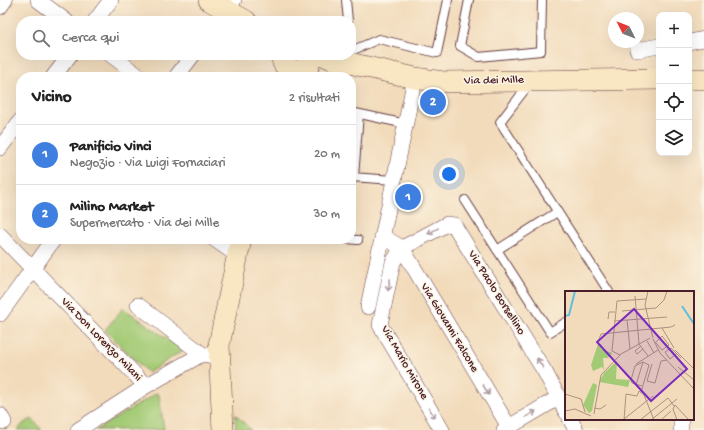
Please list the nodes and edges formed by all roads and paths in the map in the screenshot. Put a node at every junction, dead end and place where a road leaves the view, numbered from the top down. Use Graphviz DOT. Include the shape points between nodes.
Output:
graph roads {
  1 [pos="5,0"];
  2 [pos="38,0"];
  3 [pos="111,0"];
  4 [pos="208,0"];
  5 [pos="346,0"];
  6 [pos="448,0"];
  7 [pos="470,0"];
  8 [pos="542,0"];
  9 [pos="0,7"];
  10 [pos="227,10"];
  11 [pos="59,16"];
  12 [pos="99,16"];
  13 [pos="237,16"];
  14 [pos="348,16"];
  15 [pos="704,39"];
  16 [pos="692,41"];
  17 [pos="356,47"];
  18 [pos="656,47"];
  19 [pos="637,50"];
  20 [pos="66,60"];
  21 [pos="117,60"];
  22 [pos="189,60"];
  23 [pos="314,62"];
  24 [pos="57,72"];
  25 [pos="133,72"];
  26 [pos="180,72"];
  27 [pos="416,78"];
  28 [pos="656,79"];
  29 [pos="692,79"];
  30 [pos="704,79"];
  31 [pos="531,81"];
  32 [pos="356,113"];
  33 [pos="406,124"];
  34 [pos="16,127"];
  35 [pos="0,148"];
  36 [pos="356,177"];
  37 [pos="394,180"];
  38 [pos="465,200"];
  39 [pos="557,212"];
  40 [pos="0,235"];
  41 [pos="382,236"];
  42 [pos="50,244"];
  43 [pos="239,247"];
  44 [pos="402,248"];
  45 [pos="497,250"];
  46 [pos="32,268"];
  47 [pos="608,291"];
  48 [pos="138,305"];
  49 [pos="368,307"];
  50 [pos="0,314"];
  51 [pos="565,323"];
  52 [pos="210,355"];
  53 [pos="146,386"];
  54 [pos="558,398"];
  55 [pos="565,410"];
  56 [pos="571,420"];
  57 [pos="506,429"];
  58 [pos="78,430"];
  59 [pos="223,430"];
  60 [pos="442,430"];
  61 [pos="576,430"];
  1 -- 9 [label="street"];
  2 -- 11 [label="street"];
  3 -- 12 [label="street"];
  4 -- 10 [label="main road"];
  5 -- 14 [label="lane"];
  6 -- 17 [label="lane" via="437,53 379,39"];
  7 -- 8 [label="lane" via="460,46 479,57 541,51"];
  10 -- 13 [label="main road"];
  15 -- 16 [label="street"];
  18 -- 19 [label="street"];
  20 -- 24 [label="street"];
  21 -- 25 [label="street"];
  22 -- 26 [label="street"];
  23 -- 27 [label="main road, Via dei Mille"];
  27 -- 31 [label="main road, Via dei Mille" via="443,82"];
  27 -- 33 [label="street"];
  28 -- 31 [label="main road, Via dei Mille"];
  29 -- 30 [label="main road"];
  31 -- 39 [label="lane" via="500,122"];
  32 -- 33 [label="lane"];
  33 -- 37 [label="street"];
  34 -- 35 [label="street"];
  36 -- 37 [label="lane"];
  37 -- 41 [label="street"];
  38 -- 45 [label="lane"];
  39 -- 45 [label="lane"];
  39 -- 47 [label="lane"];
  40 -- 46 [label="street, Via Don Lorenzo Milani"];
  41 -- 44 [label="street, Via Giovanni Falcone"];
  41 -- 49 [label="street"];
  42 -- 46 [label="street"];
  43 -- 52 [label="main road" via="218,345"];
  54 -- 44 [label="street, Via Paolo Borsellino, one-way" via="545,372 454,225 447,224"];
  44 -- 57 [label="street, Via Giovanni Falcone, one-way"];
  44 -- 60 [label="street, Via Mario Mirone, one-way" via="394,262 380,325"];
  45 -- 51 [label="lane" via="550,332"];
  46 -- 50 [label="street"];
  46 -- 53 [label="street, Via Don Lorenzo Milani"];
  48 -- 52 [label="street"];
  52 -- 53 [label="street, Via Don Lorenzo Milani"];
  52 -- 59 [label="main road"];
  53 -- 58 [label="street"];
  54 -- 55 [label="street, Via Paolo Borsellino"];
  57 -- 54 [label="street, one-way"];
  56 -- 61 [label="street"];
}
